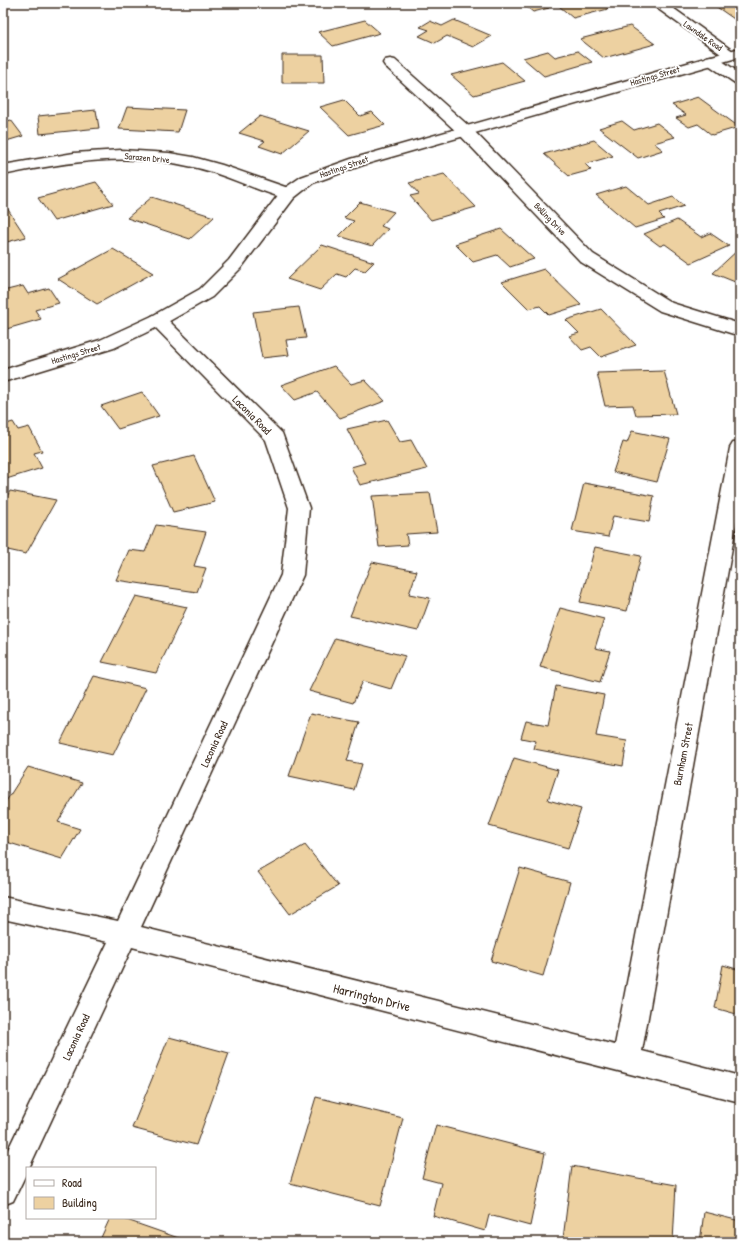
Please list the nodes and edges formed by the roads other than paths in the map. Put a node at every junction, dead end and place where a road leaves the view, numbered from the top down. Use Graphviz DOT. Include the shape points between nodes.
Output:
graph roads {
  1 [pos="657,3"];
  2 [pos="735,53"];
  3 [pos="711,60"];
  4 [pos="390,62"];
  5 [pos="740,80"];
  6 [pos="465,131"];
  7 [pos="3,170"];
  8 [pos="288,194"];
  9 [pos="158,320"];
  10 [pos="740,330"];
  11 [pos="3,376"];
  12 [pos="740,448"];
  13 [pos="3,908"];
  14 [pos="125,934"];
  15 [pos="626,1061"];
  16 [pos="740,1089"];
  17 [pos="3,1191"];
  1 -- 2 [label="street, Lawndale Road"];
  2 -- 3 [label="street, Hastings Street"];
  3 -- 5 [label="street"];
  3 -- 6 [label="street, Hastings Street"];
  4 -- 6 [label="street, Bolling Drive"];
  6 -- 8 [label="street, Hastings Street" via="357,162 307,180"];
  6 -- 10 [label="street, Bolling Drive" via="587,258 666,307"];
  7 -- 8 [label="street, Sarazen Drive" via="84,155 136,155 192,162"];
  8 -- 9 [label="street, Hastings Street" via="236,264 206,293"];
  9 -- 11 [label="street, Hastings Street" via="107,344"];
  9 -- 14 [label="street, Laconia Road" via="275,438 299,508 292,574"];
  12 -- 15 [label="street, Burnham Street"];
  13 -- 14 [label="street, Harrington Drive"];
  14 -- 15 [label="street, Harrington Drive"];
  14 -- 17 [label="street, Laconia Road"];
  15 -- 16 [label="street, Harrington Drive"];
}
